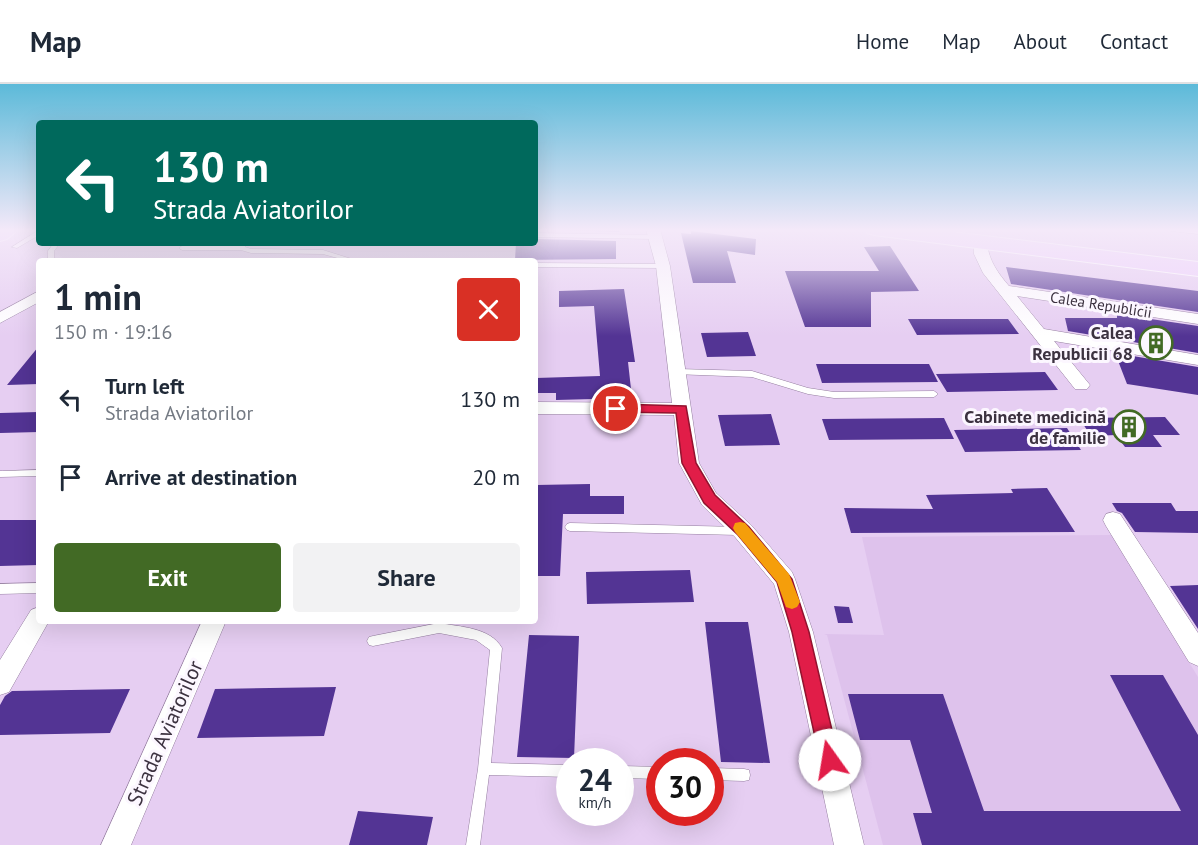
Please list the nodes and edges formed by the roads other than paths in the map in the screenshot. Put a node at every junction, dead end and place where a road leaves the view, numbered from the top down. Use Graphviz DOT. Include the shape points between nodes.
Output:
graph roads {
  1 [pos="538,265"];
  2 [pos="986,265"];
  3 [pos="1160,265"];
  4 [pos="663,266"];
  5 [pos="1198,269"];
  6 [pos="1004,290"];
  7 [pos="36,298"];
  8 [pos="0,318"];
  9 [pos="1198,319"];
  10 [pos="1042,334"];
  11 [pos="1197,361"];
  12 [pos="677,372"];
  13 [pos="1082,385"];
  14 [pos="934,394"];
  15 [pos="538,408"];
  16 [pos="682,409"];
  17 [pos="36,473"];
  18 [pos="2,474"];
  19 [pos="1113,519"];
  20 [pos="570,527"];
  21 [pos="744,531"];
  22 [pos="36,588"];
  23 [pos="0,589"];
  24 [pos="36,623"];
  25 [pos="213,624"];
  26 [pos="373,641"];
  27 [pos="1198,654"];
  28 [pos="0,683"];
  29 [pos="484,769"];
  30 [pos="556,771"];
  31 [pos="724,774"];
  32 [pos="744,775"];
  33 [pos="116,845"];
  34 [pos="473,845"];
  35 [pos="849,845"];
  1 -- 4 [label="lane"];
  2 -- 6 [label="street, Calea Republicii"];
  3 -- 5 [label="main road"];
  4 -- 12 [label="street"];
  6 -- 9 [label="street, Calea Republicii"];
  6 -- 10 [label="street, Calea Republicii"];
  7 -- 8 [label="street"];
  10 -- 11 [label="street"];
  10 -- 13 [label="street, Calea Republicii"];
  12 -- 14 [label="lane" via="752,374 834,395"];
  12 -- 16 [label="street"];
  15 -- 16 [label="street"];
  16 -- 21 [label="street" via="689,463 710,499"];
  17 -- 18 [label="lane"];
  19 -- 27 [label="street"];
  20 -- 21 [label="lane"];
  21 -- 35 [label="street" via="784,579 801,632"];
  22 -- 23 [label="lane"];
  24 -- 28 [label="street"];
  25 -- 33 [label="street, Strada Aviatorilor"];
  26 -- 29 [label="lane" via="439,628 478,635 496,648"];
  29 -- 30 [label="lane"];
  29 -- 34 [label="lane"];
  31 -- 32 [label="lane"];
}
